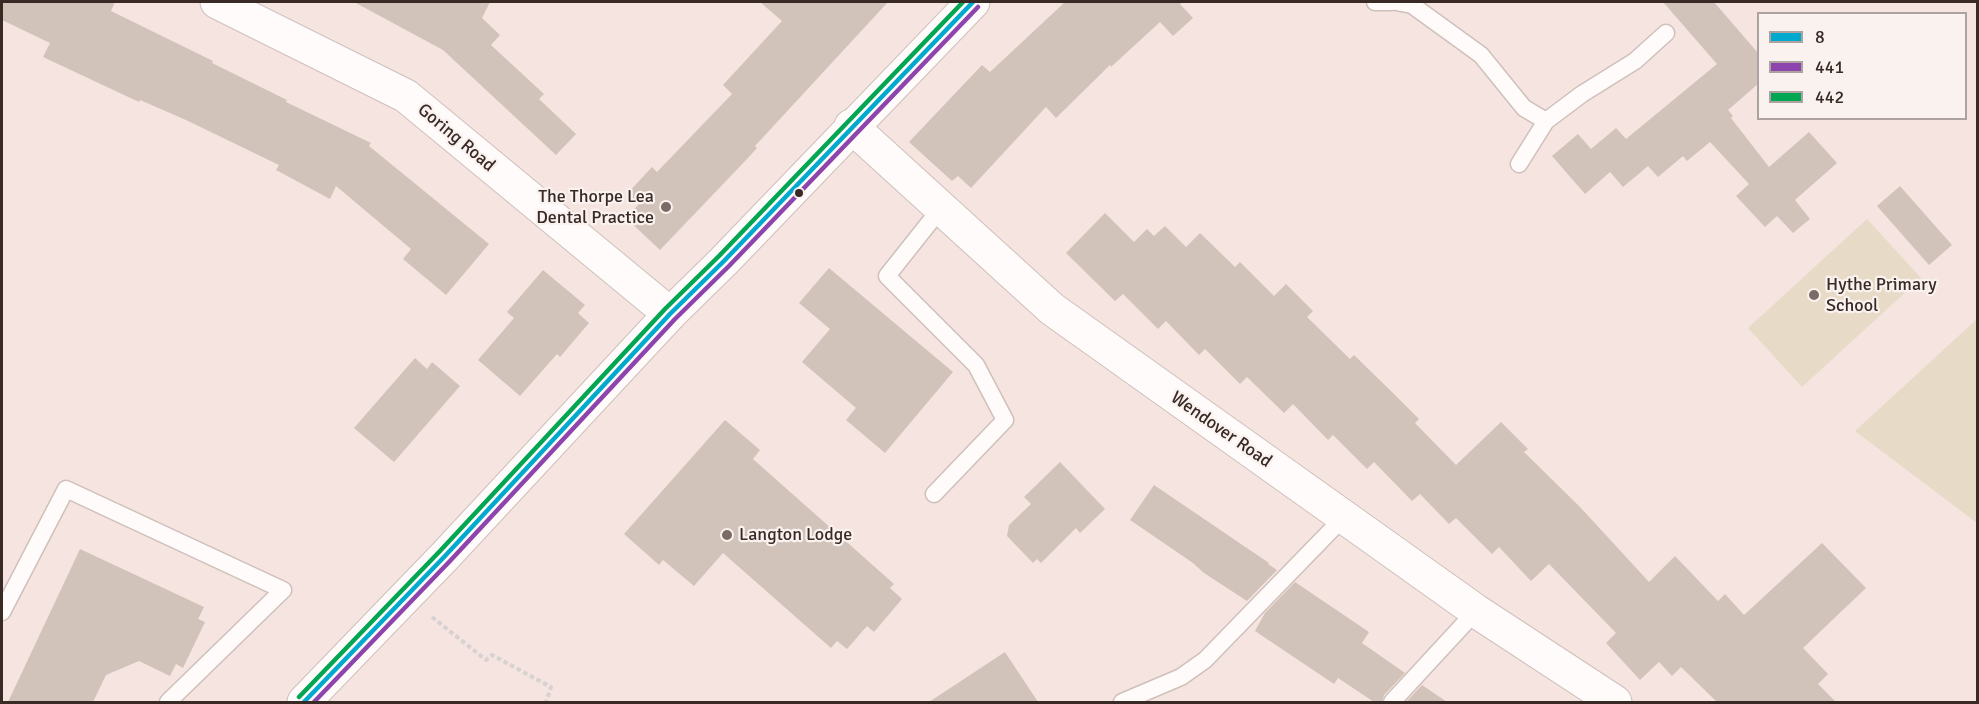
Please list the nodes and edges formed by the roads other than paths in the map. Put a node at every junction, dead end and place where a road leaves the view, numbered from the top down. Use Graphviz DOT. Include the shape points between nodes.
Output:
graph roads {
  1 [pos="217,2"];
  2 [pos="973,2"];
  3 [pos="1375,2"];
  4 [pos="1394,2"];
  5 [pos="1666,33"];
  6 [pos="1546,121"];
  7 [pos="851,126"];
  8 [pos="1519,164"];
  9 [pos="941,208"];
  10 [pos="669,314"];
  11 [pos="934,494"];
  12 [pos="1344,517"];
  13 [pos="1476,611"];
  14 [pos="2,612"];
  15 [pos="168,702"];
  16 [pos="304,702"];
  17 [pos="1122,702"];
  18 [pos="1392,702"];
  19 [pos="1615,702"];
  1 -- 10 [label="street, Goring Road" via="406,96"];
  2 -- 7 [label="street"];
  3 -- 4 [label="lane"];
  4 -- 6 [label="lane" via="1412,5 1482,55 1524,108"];
  5 -- 6 [label="lane" via="1635,61"];
  6 -- 8 [label="lane"];
  7 -- 9 [label="street, Wendover Road"];
  7 -- 10 [label="street"];
  9 -- 11 [label="lane" via="887,276 976,365 1005,420"];
  9 -- 12 [label="street, Wendover Road" via="1052,309"];
  10 -- 16 [label="street"];
  12 -- 13 [label="street, Wendover Road"];
  12 -- 17 [label="lane" via="1205,660 1181,677"];
  13 -- 18 [label="lane"];
  13 -- 19 [label="street, Wendover Road"];
  14 -- 15 [label="lane" via="66,489 284,590"];
}
